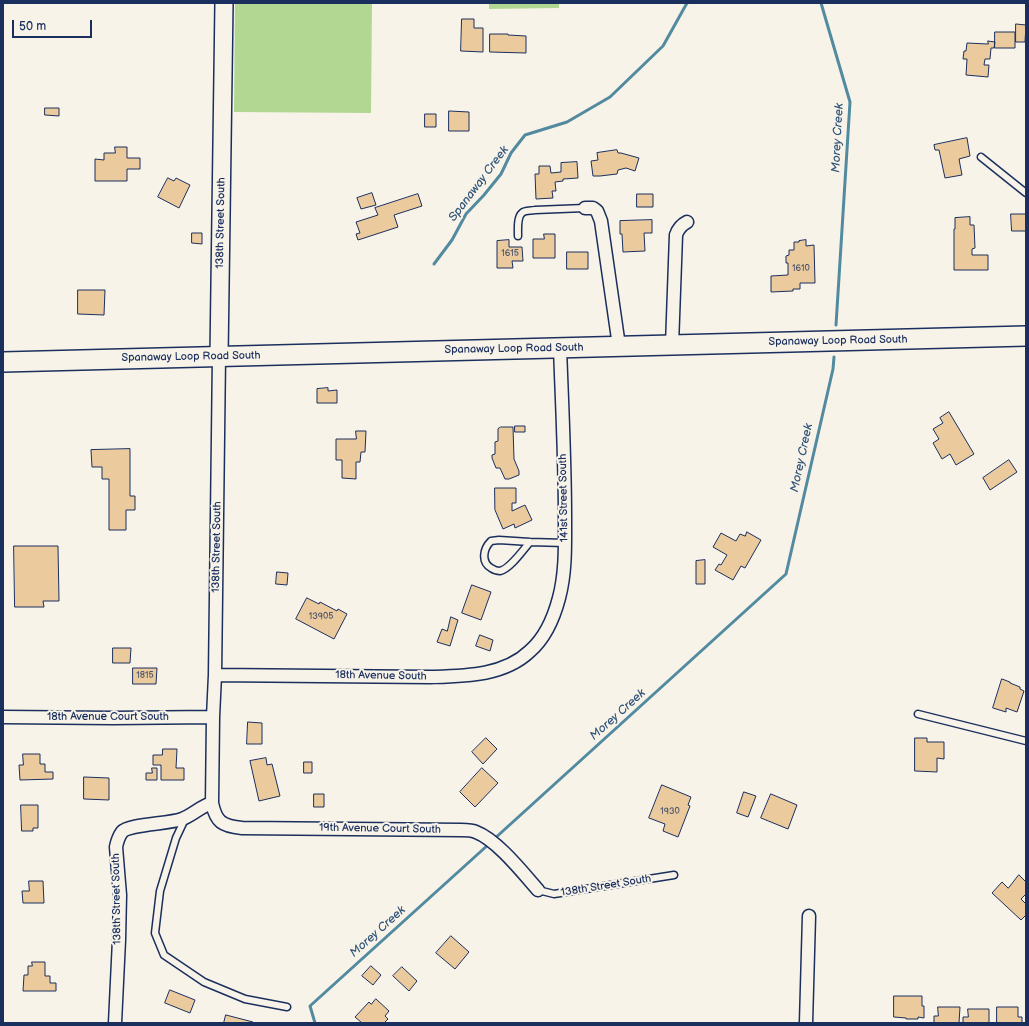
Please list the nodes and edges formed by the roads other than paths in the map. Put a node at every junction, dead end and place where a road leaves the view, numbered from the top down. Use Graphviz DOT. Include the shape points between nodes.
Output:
graph roads {
  1 [pos="224,3"];
  2 [pos="981,158"];
  3 [pos="1026,192"];
  4 [pos="585,208"];
  5 [pos="687,222"];
  6 [pos="518,236"];
  7 [pos="1026,336"];
  8 [pos="672,345"];
  9 [pos="619,346"];
  10 [pos="560,348"];
  11 [pos="219,356"];
  12 [pos="3,362"];
  13 [pos="530,542"];
  14 [pos="564,543"];
  15 [pos="538,643"];
  16 [pos="215,675"];
  17 [pos="918,714"];
  18 [pos="3,716"];
  19 [pos="213,717"];
  20 [pos="1026,741"];
  21 [pos="212,803"];
  22 [pos="186,817"];
  23 [pos="674,876"];
  24 [pos="538,890"];
  25 [pos="808,916"];
  26 [pos="288,1007"];
  27 [pos="115,1023"];
  28 [pos="806,1023"];
  1 -- 11 [label="street, 138th Street South"];
  2 -- 3 [label="lane"];
  4 -- 6 [label="lane" via="522,213 519,218"];
  4 -- 9 [label="street" via="593,208 601,221"];
  5 -- 8 [label="street" via="682,224 676,235"];
  7 -- 8 [label="main road, Spanaway Loop Road South"];
  8 -- 9 [label="main road, Spanaway Loop Road South"];
  9 -- 10 [label="main road, Spanaway Loop Road South"];
  10 -- 11 [label="main road, Spanaway Loop Road South"];
  10 -- 14 [label="street, 141st Street South"];
  11 -- 12 [label="main road, Spanaway Loop Road South"];
  11 -- 16 [label="street, 138th Street South"];
  13 -- 13 [label="lane" via="490,541 485,550 485,562 496,571 508,568"];
  13 -- 14 [label="lane"];
  14 -- 15 [label="street, 141st Street South" via="564,566 559,598 553,617"];
  15 -- 16 [label="street, 18th Avenue South" via="516,662 505,667 462,676"];
  16 -- 19 [label="street, 138th Street South"];
  17 -- 20 [label="lane"];
  18 -- 19 [label="street, 18th Avenue Court South"];
  19 -- 21 [label="street, 138th Street South"];
  21 -- 22 [label="street, 138th Street South"];
  21 -- 24 [label="street, 19th Avenue Court South" via="218,820 236,828 476,832 490,840"];
  22 -- 26 [label="lane" via="176,838 160,891 155,933 164,955 211,985 245,999"];
  22 -- 27 [label="street, 138th Street South" via="173,822 132,827 122,832 118,840 116,847 120,895"];
  23 -- 24 [label="lane, 138th Street South" via="554,894"];
  25 -- 28 [label="street"];
}
